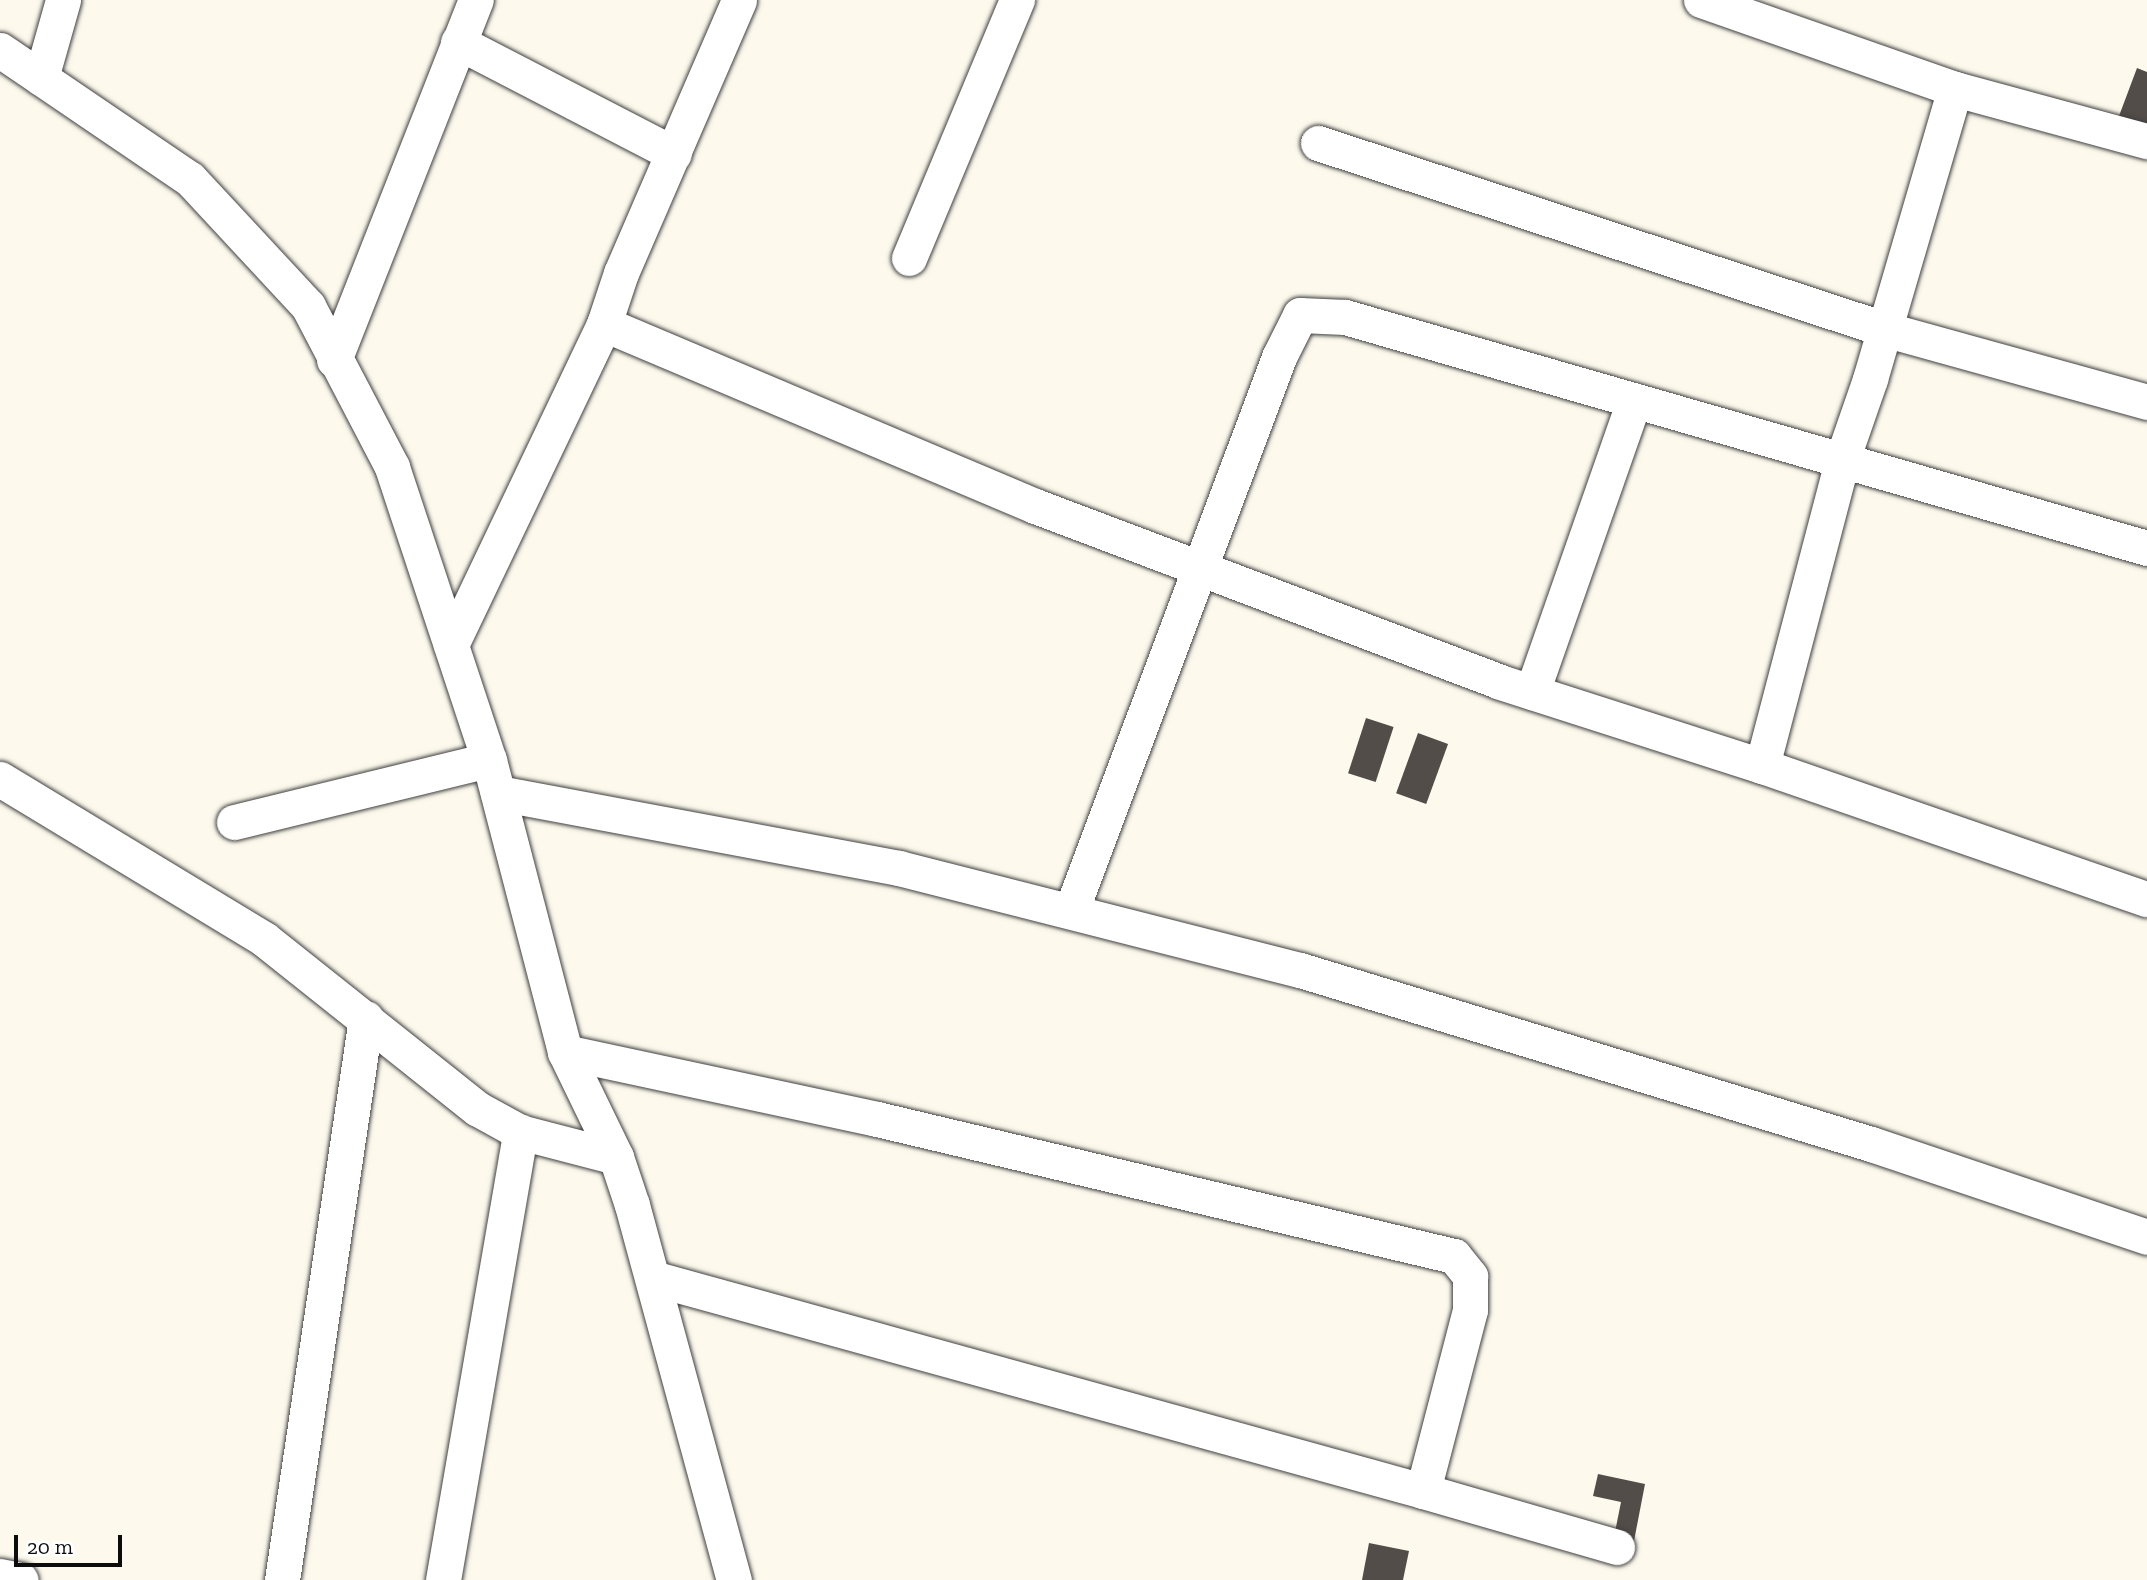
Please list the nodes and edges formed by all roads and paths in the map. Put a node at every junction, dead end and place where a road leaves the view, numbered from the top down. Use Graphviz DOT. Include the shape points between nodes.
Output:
graph roads {
  1 [pos="63,0"];
  2 [pos="476,0"];
  3 [pos="740,0"];
  4 [pos="1017,0"];
  5 [pos="1701,0"];
  6 [pos="457,42"];
  7 [pos="0,50"];
  8 [pos="41,78"];
  9 [pos="1955,89"];
  10 [pos="2147,141"];
  11 [pos="1318,143"];
  12 [pos="674,154"];
  13 [pos="909,258"];
  14 [pos="604,324"];
  15 [pos="1884,329"];
  16 [pos="334,360"];
  17 [pos="1634,400"];
  18 [pos="2147,402"];
  19 [pos="1842,460"];
  20 [pos="2147,548"];
  21 [pos="1200,570"];
  22 [pos="451,645"];
  23 [pos="1532,692"];
  24 [pos="489,760"];
  25 [pos="1762,766"];
  26 [pos="0,779"];
  27 [pos="498,793"];
  28 [pos="234,822"];
  29 [pos="2147,899"];
  30 [pos="1070,911"];
  31 [pos="366,1018"];
  32 [pos="565,1052"];
  33 [pos="520,1132"];
  34 [pos="616,1157"];
  35 [pos="2147,1237"];
  36 [pos="653,1278"];
  37 [pos="1423,1491"];
  38 [pos="1618,1547"];
  39 [pos="0,1576"];
  40 [pos="21,1580"];
  41 [pos="282,1580"];
  42 [pos="443,1580"];
  43 [pos="734,1580"];
  1 -- 8 [label="street"];
  2 -- 6 [label="street"];
  3 -- 12 [label="street"];
  4 -- 13 [label="street"];
  5 -- 9 [label="street"];
  6 -- 12 [label="street"];
  6 -- 16 [label="street"];
  7 -- 8 [label="street"];
  8 -- 16 [label="street" via="190,179 308,306"];
  9 -- 10 [label="street"];
  9 -- 15 [label="street"];
  11 -- 15 [label="street"];
  12 -- 14 [label="street"];
  14 -- 21 [label="street" via="1022,501"];
  14 -- 22 [label="street"];
  15 -- 18 [label="street"];
  15 -- 19 [label="street"];
  16 -- 22 [label="street" via="392,467"];
  17 -- 19 [label="street"];
  17 -- 21 [label="street" via="1345,317 1300,315 1279,357"];
  17 -- 23 [label="street"];
  19 -- 20 [label="street"];
  19 -- 25 [label="street"];
  21 -- 23 [label="street"];
  21 -- 30 [label="street"];
  22 -- 24 [label="street"];
  23 -- 25 [label="street"];
  24 -- 27 [label="street"];
  24 -- 28 [label="street"];
  25 -- 29 [label="street"];
  26 -- 31 [label="street" via="264,939"];
  27 -- 30 [label="street" via="899,868"];
  27 -- 32 [label="street"];
  30 -- 35 [label="street" via="1327,978 1871,1144"];
  31 -- 33 [label="street" via="478,1109"];
  31 -- 41 [label="street"];
  32 -- 34 [label="street"];
  32 -- 37 [label="street" via="877,1119 1454,1256 1470,1276 1471,1310"];
  33 -- 34 [label="street"];
  33 -- 42 [label="street"];
  34 -- 36 [label="street"];
  36 -- 37 [label="street"];
  36 -- 43 [label="street"];
  37 -- 38 [label="street"];
  39 -- 40 [label="street"];
}
